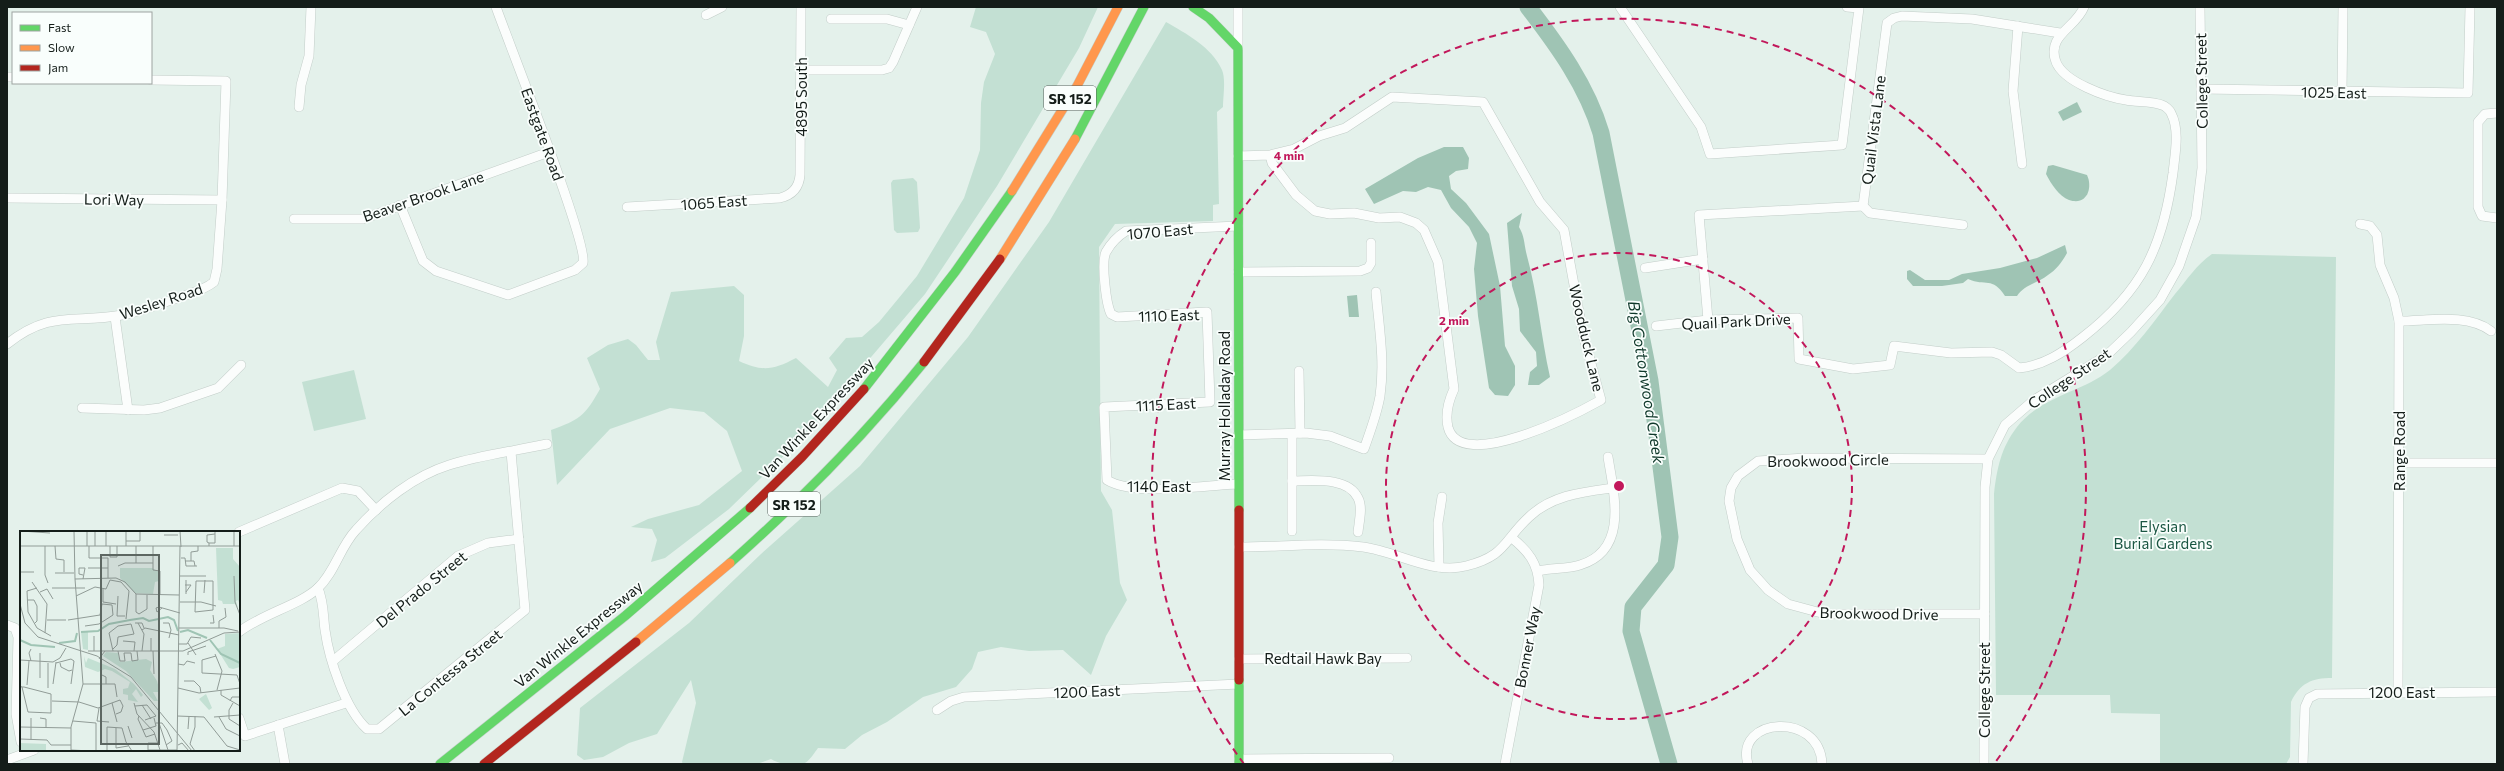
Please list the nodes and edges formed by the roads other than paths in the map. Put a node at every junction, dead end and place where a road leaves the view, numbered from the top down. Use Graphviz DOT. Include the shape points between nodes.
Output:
graph roads {
  1 [pos="311,7"];
  2 [pos="496,7"];
  3 [pos="722,7"];
  4 [pos="801,7"];
  5 [pos="917,7"];
  6 [pos="1118,7"];
  7 [pos="1144,7"];
  8 [pos="1193,7"];
  9 [pos="1238,7"];
  10 [pos="1620,7"];
  11 [pos="1848,7"];
  12 [pos="2084,7"];
  13 [pos="2200,7"];
  14 [pos="2343,7"];
  15 [pos="2470,7"];
  16 [pos="706,15"];
  17 [pos="831,19"];
  18 [pos="909,25"];
  19 [pos="2018,26"];
  20 [pos="2060,33"];
  21 [pos="1238,48"];
  22 [pos="801,70"];
  23 [pos="152,80"];
  24 [pos="2201,89"];
  25 [pos="2342,92"];
  26 [pos="299,107"];
  27 [pos="2497,113"];
  28 [pos="549,152"];
  29 [pos="1270,155"];
  30 [pos="1238,156"];
  31 [pos="2022,164"];
  32 [pos="798,187"];
  33 [pos="7,198"];
  34 [pos="222,200"];
  35 [pos="400,205"];
  36 [pos="1863,206"];
  37 [pos="627,207"];
  38 [pos="2497,218"];
  39 [pos="294,219"];
  40 [pos="2360,224"];
  41 [pos="1963,225"];
  42 [pos="1238,226"];
  43 [pos="1371,243"];
  44 [pos="1703,259"];
  45 [pos="1645,268"];
  46 [pos="1238,272"];
  47 [pos="1376,292"];
  48 [pos="1111,314"];
  49 [pos="115,316"];
  50 [pos="1708,320"];
  51 [pos="2399,321"];
  52 [pos="1656,326"];
  53 [pos="2491,331"];
  54 [pos="7,344"];
  55 [pos="1209,359"];
  56 [pos="241,365"];
  57 [pos="1299,371"];
  58 [pos="1104,407"];
  59 [pos="82,408"];
  60 [pos="128,410"];
  61 [pos="1296,433"];
  62 [pos="1238,434"];
  63 [pos="547,444"];
  64 [pos="511,452"];
  65 [pos="1608,457"];
  66 [pos="1988,459"];
  67 [pos="2399,463"];
  68 [pos="2497,463"];
  69 [pos="1292,481"];
  70 [pos="1238,484"];
  71 [pos="1613,488"];
  72 [pos="1442,497"];
  73 [pos="376,510"];
  74 [pos="1292,531"];
  75 [pos="240,532"];
  76 [pos="1358,532"];
  77 [pos="1512,538"];
  78 [pos="519,539"];
  79 [pos="1737,539"];
  80 [pos="1239,547"];
  81 [pos="1438,567"];
  82 [pos="1538,571"];
  83 [pos="318,588"];
  84 [pos="1985,614"];
  85 [pos="7,625"];
  86 [pos="240,631"];
  87 [pos="1407,658"];
  88 [pos="1239,659"];
  89 [pos="333,661"];
  90 [pos="1239,684"];
  91 [pos="2398,692"];
  92 [pos="2497,692"];
  93 [pos="346,703"];
  94 [pos="937,710"];
  95 [pos="240,721"];
  96 [pos="278,725"];
  97 [pos="20,736"];
  98 [pos="24,752"];
  99 [pos="1389,758"];
  100 [pos="7,760"];
  101 [pos="1239,762"];
  102 [pos="285,764"];
  103 [pos="440,764"];
  104 [pos="484,764"];
  105 [pos="1505,764"];
  106 [pos="1748,764"];
  107 [pos="1822,764"];
  108 [pos="1984,764"];
  109 [pos="2303,764"];
  1 -- 26 [label="street" via="309,56 301,85"];
  2 -- 28 [label="street, Eastgate Road"];
  3 -- 16 [label="street"];
  4 -- 22 [label="street, 4895 South"];
  5 -- 18 [label="street"];
  6 -- 103 [label="main road, Van Winkle Expressway / SR 152" via="1078,83 1015,186 946,285 882,370 841,416 721,534"];
  7 -- 104 [label="main road, SR 152" via="1082,131 1019,232 969,304 893,399 808,491 734,560"];
  8 -- 21 [label="main road" via="1209,18"];
  9 -- 21 [label="street, Murray Holladay Road"];
  10 -- 11 [label="street" via="1702,126 1710,154 1842,145 1858,8"];
  12 -- 20 [label="street" via="2079,17"];
  13 -- 24 [label="street, College Street"];
  14 -- 25 [label="street"];
  15 -- 25 [label="street, 1025 East" via="2468,93"];
  17 -- 18 [label="street" via="887,19"];
  18 -- 22 [label="street" via="893,62 886,69"];
  19 -- 20 [label="street, Quail Vista Lane"];
  19 -- 31 [label="street" via="2013,91"];
  19 -- 36 [label="street, Quail Vista Lane" via="1972,19 1902,16 1887,24"];
  20 -- 50 [label="street, Quail Park Drive" via="2054,46 2056,64 2071,79 2102,94 2162,105 2171,112 2175,130 2175,156 2169,199 2159,237 2135,287 2115,310 2067,350 2034,367 2019,368 2001,355 1992,352 1951,353 1894,346 1890,366 1853,368 1799,359 1798,318"];
  21 -- 30 [label="main road, Murray Holladay Road"];
  22 -- 32 [label="street, 4895 South"];
  23 -- 34 [label="street, Wesley Road" via="226,81"];
  24 -- 25 [label="street, 1025 East"];
  24 -- 66 [label="street, College Street" via="2200,196 2191,236 2170,282 2149,313 2107,355 2019,411 2005,425"];
  27 -- 38 [label="street" via="2485,114 2478,122 2478,207 2482,216"];
  28 -- 35 [label="street, Beaver Brook Lane"];
  28 -- 35 [label="street, Eastgate Road" via="583,250 583,262 575,270 508,295 428,267 419,252"];
  29 -- 29 [label="street, Woodduck Lane" via="1294,149 1319,136 1345,128 1392,97 1483,102 1540,202 1564,230 1583,334 1601,400 1532,433 1489,443 1457,442 1450,437 1446,420 1448,400 1454,389 1441,282 1438,262 1424,230 1416,223 1400,217 1379,218 1354,213 1330,214 1314,211 1296,195 1272,163"];
  29 -- 30 [label="street"];
  30 -- 42 [label="main road, Murray Holladay Road"];
  32 -- 37 [label="street, 1065 East" via="780,198"];
  33 -- 34 [label="street, Lori Way"];
  34 -- 49 [label="street, Wesley Road" via="214,282 202,290"];
  35 -- 39 [label="street, Beaver Brook Lane" via="357,220"];
  36 -- 41 [label="street" via="1870,213"];
  36 -- 44 [label="street, Quail Vista Lane" via="1699,215"];
  40 -- 51 [label="street, Range Road" via="2370,226 2377,235 2380,265 2394,298"];
  42 -- 46 [label="main road, Murray Holladay Road"];
  42 -- 48 [label="street, 1070 East" via="1126,231 1106,253 1106,292"];
  43 -- 46 [label="street" via="1371,263 1368,268 1360,271"];
  44 -- 45 [label="street"];
  44 -- 50 [label="street, Quail Vista Lane"];
  46 -- 62 [label="main road, Murray Holladay Road"];
  47 -- 61 [label="street" via="1381,380 1379,398 1364,449 1330,436"];
  48 -- 55 [label="street, 1110 East" via="1129,316 1206,312"];
  49 -- 54 [label="street, Wesley Road" via="53,321 31,328"];
  49 -- 60 [label="street"];
  50 -- 52 [label="street, Quail Park Drive"];
  51 -- 53 [label="street" via="2468,321 2482,324"];
  51 -- 67 [label="street, Range Road"];
  55 -- 58 [label="street, 1115 East" via="1210,402"];
  56 -- 60 [label="street" via="218,388 160,408"];
  57 -- 61 [label="street"];
  58 -- 70 [label="street, 1140 East" via="1107,480 1115,485 1138,489"];
  59 -- 60 [label="street"];
  61 -- 62 [label="street"];
  61 -- 69 [label="street"];
  62 -- 70 [label="main road, Murray Holladay Road"];
  63 -- 64 [label="street"];
  64 -- 73 [label="street" via="462,461 435,470 409,485"];
  64 -- 78 [label="street, La Contessa Street"];
  65 -- 71 [label="street"];
  66 -- 79 [label="street, Brookwood Circle" via="1805,458 1758,461 1738,476 1731,488 1729,501"];
  66 -- 84 [label="street, College Street" via="1985,487"];
  67 -- 68 [label="street"];
  67 -- 91 [label="street, Range Road"];
  69 -- 74 [label="street"];
  69 -- 76 [label="street" via="1336,482 1353,492 1360,504"];
  70 -- 80 [label="main road, Murray Holladay Road"];
  71 -- 77 [label="street" via="1572,494 1549,503 1529,517"];
  71 -- 82 [label="street" via="1615,523 1608,543 1601,553 1580,565"];
  72 -- 81 [label="street" via="1438,522"];
  73 -- 75 [label="street" via="358,491 338,488"];
  73 -- 83 [label="street" via="346,541"];
  77 -- 81 [label="street" via="1498,552 1474,564 1452,568"];
  77 -- 82 [label="street, Bonner Way" via="1530,555"];
  78 -- 89 [label="street, Del Prado Street" via="488,543 458,556"];
  78 -- 93 [label="street, La Contessa Street" via="525,610 519,616 379,729 367,729"];
  79 -- 84 [label="street, Brookwood Drive" via="1750,570 1760,583 1778,598 1798,608 1825,614"];
  80 -- 81 [label="street" via="1354,546"];
  80 -- 88 [label="main road, Murray Holladay Road"];
  82 -- 105 [label="street, Bonner Way" via="1536,605"];
  83 -- 86 [label="street" via="258,619"];
  83 -- 89 [label="street, La Contessa Street" via="324,602 326,633"];
  84 -- 108 [label="street, College Street"];
  85 -- 97 [label="street" via="15,628 18,637 16,714"];
  87 -- 88 [label="street, Redtail Hawk Bay"];
  88 -- 90 [label="main road, Murray Holladay Road"];
  89 -- 93 [label="street, La Contessa Street"];
  90 -- 94 [label="street, 1200 East" via="964,697 951,701"];
  90 -- 101 [label="main road, Murray Holladay Road"];
  91 -- 92 [label="street, 1200 East"];
  91 -- 109 [label="street, 1200 East" via="2331,692 2309,698 2303,718"];
  93 -- 96 [label="street"];
  95 -- 96 [label="street" via="245,736"];
  96 -- 102 [label="street"];
  98 -- 100 [label="street"];
  99 -- 101 [label="street"];
  106 -- 107 [label="street" via="1747,744 1752,737 1775,727 1787,726 1805,732 1812,738 1818,746"];
}
